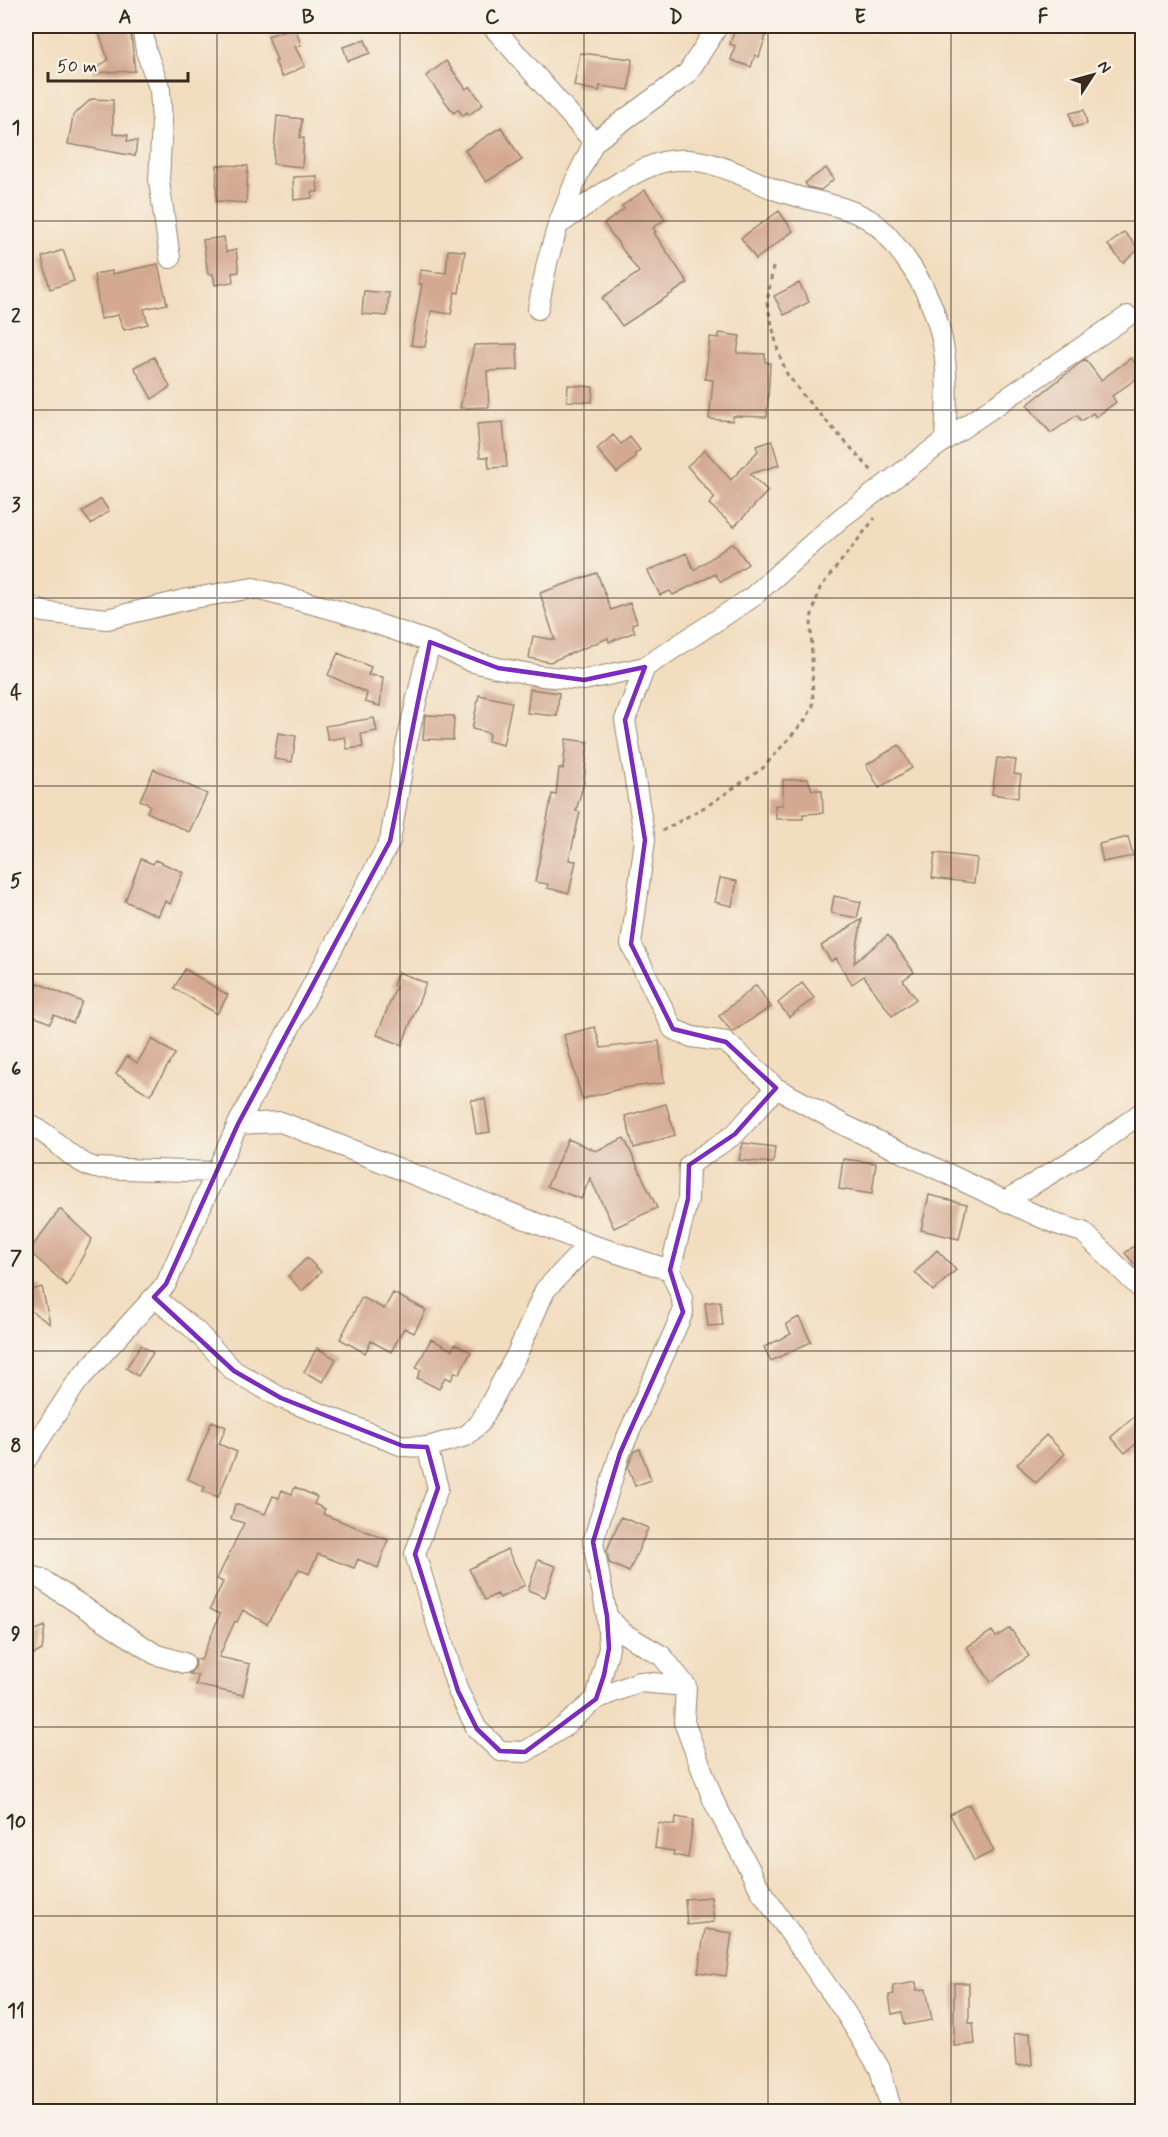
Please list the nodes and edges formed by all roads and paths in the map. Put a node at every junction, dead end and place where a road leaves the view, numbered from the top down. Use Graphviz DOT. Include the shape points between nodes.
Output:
graph roads {
  1 [pos="142,26"];
  2 [pos="492,26"];
  3 [pos="718,26"];
  4 [pos="594,142"];
  5 [pos="558,225"];
  6 [pos="170,258"];
  7 [pos="773,267"];
  8 [pos="538,309"];
  9 [pos="1128,316"];
  10 [pos="945,440"];
  11 [pos="885,485"];
  12 [pos="26,604"];
  13 [pos="430,642"];
  14 [pos="645,667"];
  15 [pos="645,840"];
  16 [pos="776,1088"];
  17 [pos="1143,1112"];
  18 [pos="26,1124"];
  19 [pos="238,1124"];
  20 [pos="1119,1129"];
  21 [pos="1143,1132"];
  22 [pos="214,1172"];
  23 [pos="1005,1202"];
  24 [pos="590,1244"];
  25 [pos="670,1270"];
  26 [pos="1143,1290"];
  27 [pos="154,1297"];
  28 [pos="427,1447"];
  29 [pos="26,1460"];
  30 [pos="26,1575"];
  31 [pos="607,1616"];
  32 [pos="184,1663"];
  33 [pos="686,1686"];
  34 [pos="596,1699"];
  35 [pos="892,2112"];
  1 -- 6 [label="street" via="160,90 159,182"];
  2 -- 4 [label="street"];
  3 -- 4 [label="street" via="687,74"];
  4 -- 5 [label="street"];
  5 -- 8 [label="street"];
  5 -- 10 [label="street" via="640,172 678,160 717,165 781,192 865,217 899,250 924,286 934,309 948,368"];
  7 -- 11 [label="path" via="767,303 787,374"];
  9 -- 10 [label="street"];
  10 -- 11 [label="street"];
  11 -- 14 [label="street" via="751,598"];
  11 -- 15 [label="path" via="879,511 820,588 814,602 813,706 806,719 764,768"];
  12 -- 13 [label="street" via="43,612 107,619 188,598 253,588 339,611"];
  13 -- 14 [label="street" via="470,661 542,676 584,680"];
  13 -- 19 [label="street" via="406,746 390,841"];
  14 -- 15 [label="street" via="625,720"];
  15 -- 16 [label="street" via="631,944 665,1018 673,1029 692,1037 728,1043"];
  16 -- 23 [label="street"];
  16 -- 25 [label="street" via="735,1134 688,1165 688,1199"];
  17 -- 20 [label="street"];
  18 -- 22 [label="street" via="52,1138 79,1163 95,1168"];
  19 -- 22 [label="street"];
  19 -- 24 [label="street" via="280,1122"];
  20 -- 21 [label="street"];
  20 -- 23 [label="street"];
  22 -- 27 [label="street" via="166,1284"];
  23 -- 26 [label="street" via="1083,1232"];
  24 -- 25 [label="street"];
  24 -- 28 [label="street" via="544,1290 518,1354 480,1423 466,1436"];
  25 -- 31 [label="street" via="683,1312 620,1453 593,1542"];
  27 -- 28 [label="street" via="195,1330 234,1371 281,1398 403,1446"];
  27 -- 29 [label="street" via="77,1382"];
  28 -- 34 [label="street" via="438,1488 415,1554 458,1691 477,1729 500,1751 525,1752"];
  30 -- 32 [label="street" via="41,1579 155,1654"];
  31 -- 33 [label="street" via="623,1633 662,1656"];
  31 -- 34 [label="street" via="609,1648"];
  33 -- 34 [label="street" via="639,1682"];
  33 -- 35 [label="street" via="684,1722 714,1802 761,1891 834,1994 879,2069"];
}
